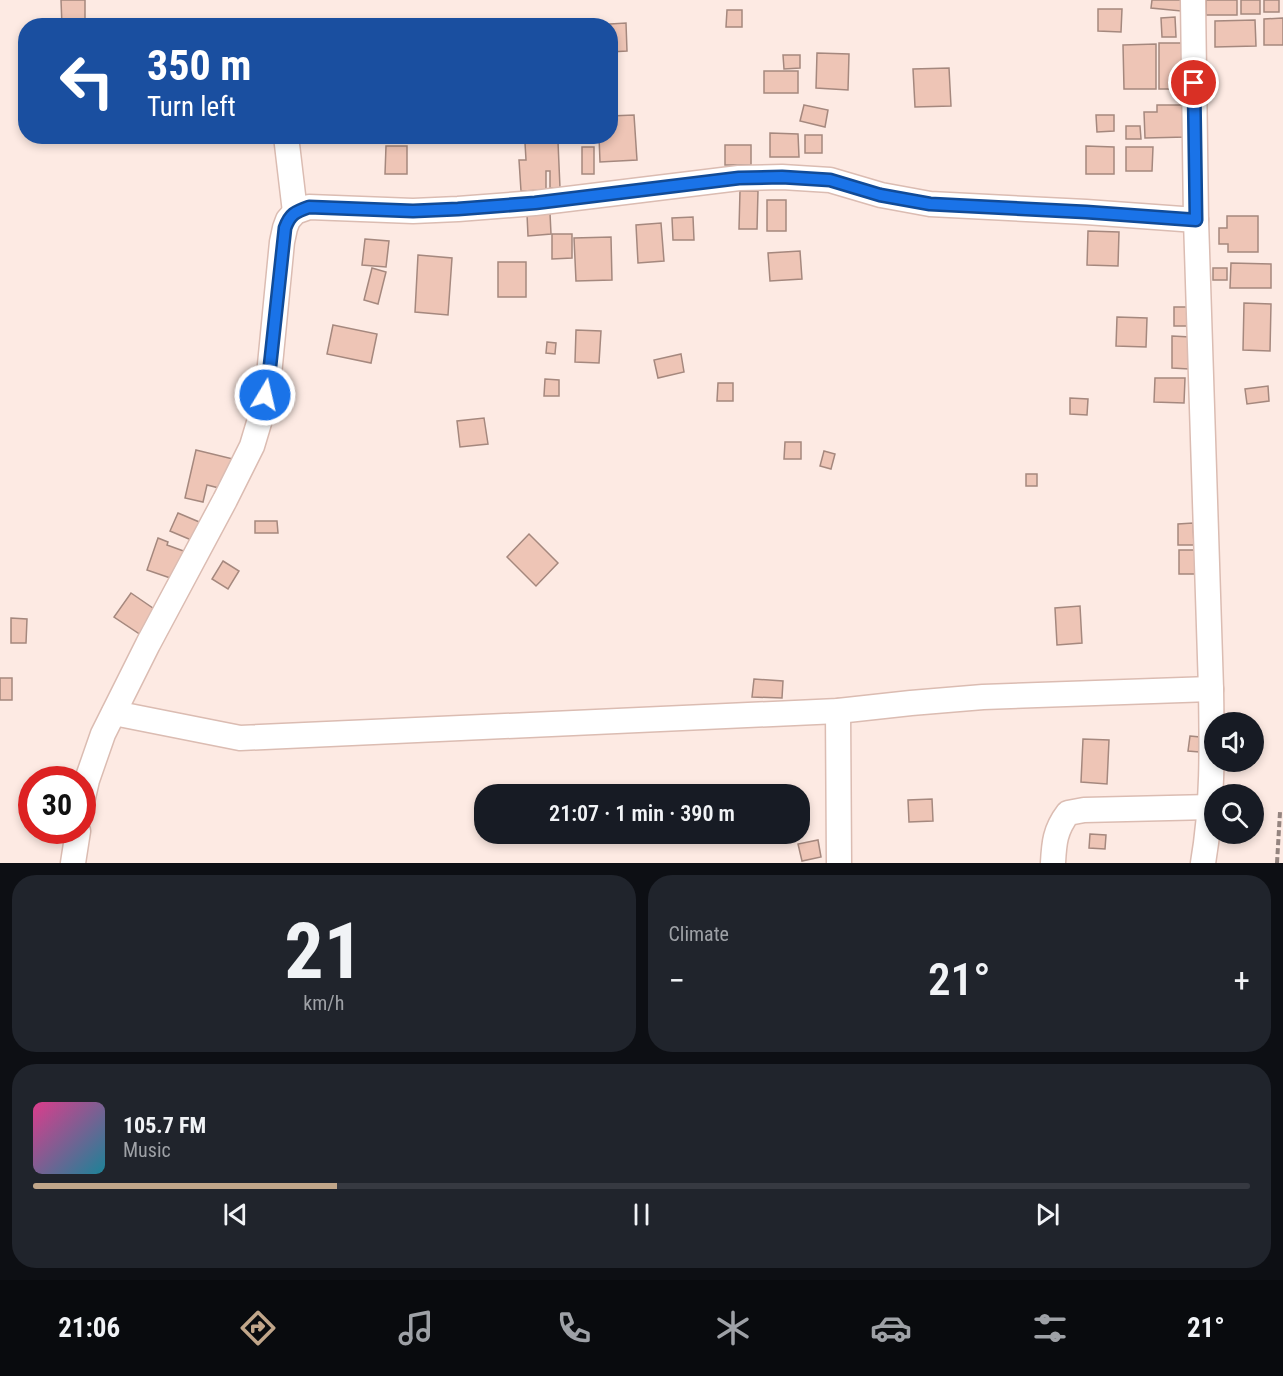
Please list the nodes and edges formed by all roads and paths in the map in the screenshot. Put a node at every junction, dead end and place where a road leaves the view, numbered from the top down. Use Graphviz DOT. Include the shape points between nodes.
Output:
graph roads {
  1 [pos="1193,0"];
  2 [pos="287,144"];
  3 [pos="295,212"];
  4 [pos="1196,220"];
  5 [pos="1211,689"];
  6 [pos="837,711"];
  7 [pos="114,713"];
  8 [pos="92,766"];
  9 [pos="1211,784"];
  10 [pos="1204,807"];
  11 [pos="1280,812"];
  12 [pos="76,844"];
  13 [pos="1206,844"];
  14 [pos="73,863"];
  15 [pos="839,863"];
  16 [pos="1053,863"];
  17 [pos="1203,863"];
  18 [pos="1277,863"];
  1 -- 4 [label="street"];
  2 -- 3 [label="street"];
  3 -- 4 [label="street" via="309,207 458,209 739,178 782,177 830,180 930,204"];
  3 -- 7 [label="street" via="284,235 269,375 252,446"];
  4 -- 5 [label="street"];
  5 -- 6 [label="street" via="983,697"];
  5 -- 9 [label="street"];
  6 -- 7 [label="street" via="240,738"];
  6 -- 15 [label="street"];
  7 -- 8 [label="street"];
  10 -- 16 [label="street" via="1068,813 1054,842"];
  11 -- 18 [label="path"];
  12 -- 14 [label="street"];
  13 -- 17 [label="street"];
}
